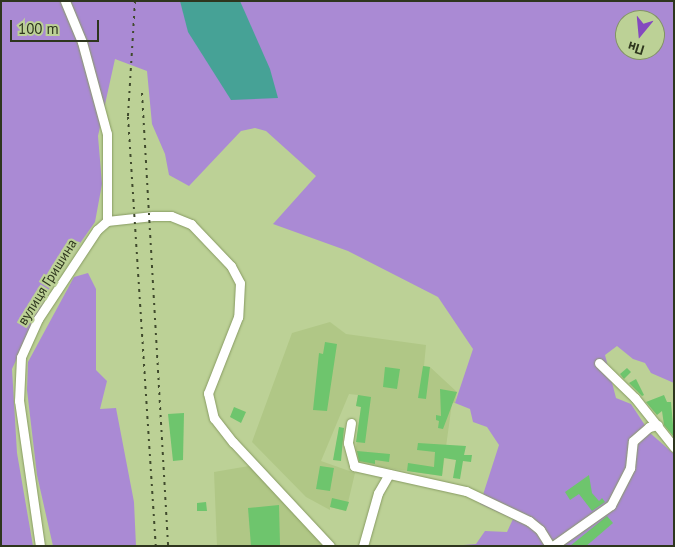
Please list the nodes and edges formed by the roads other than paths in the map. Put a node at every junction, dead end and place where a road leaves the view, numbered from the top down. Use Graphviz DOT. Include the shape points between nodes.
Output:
graph roads {
  1 [pos="65,1"];
  2 [pos="107,221"];
  3 [pos="599,363"];
  4 [pos="351,423"];
  5 [pos="658,426"];
  6 [pos="674,447"];
  7 [pos="389,474"];
  8 [pos="40,546"];
  9 [pos="330,546"];
  10 [pos="364,546"];
  11 [pos="552,546"];
  1 -- 2 [label="street" via="82,42 107,134"];
  2 -- 8 [label="street, вулиця Гришина" via="82,252 38,319 19,366 19,400"];
  2 -- 9 [label="street" via="171,216 191,224 231,266 240,283 238,317 208,393 214,418"];
  3 -- 5 [label="street"];
  4 -- 7 [label="street" via="348,443 352,464"];
  5 -- 6 [label="street"];
  5 -- 11 [label="street" via="649,427 633,441 630,468 614,501"];
  7 -- 10 [label="street" via="378,493"];
  7 -- 11 [label="street" via="449,486 474,495 529,521"];
}
